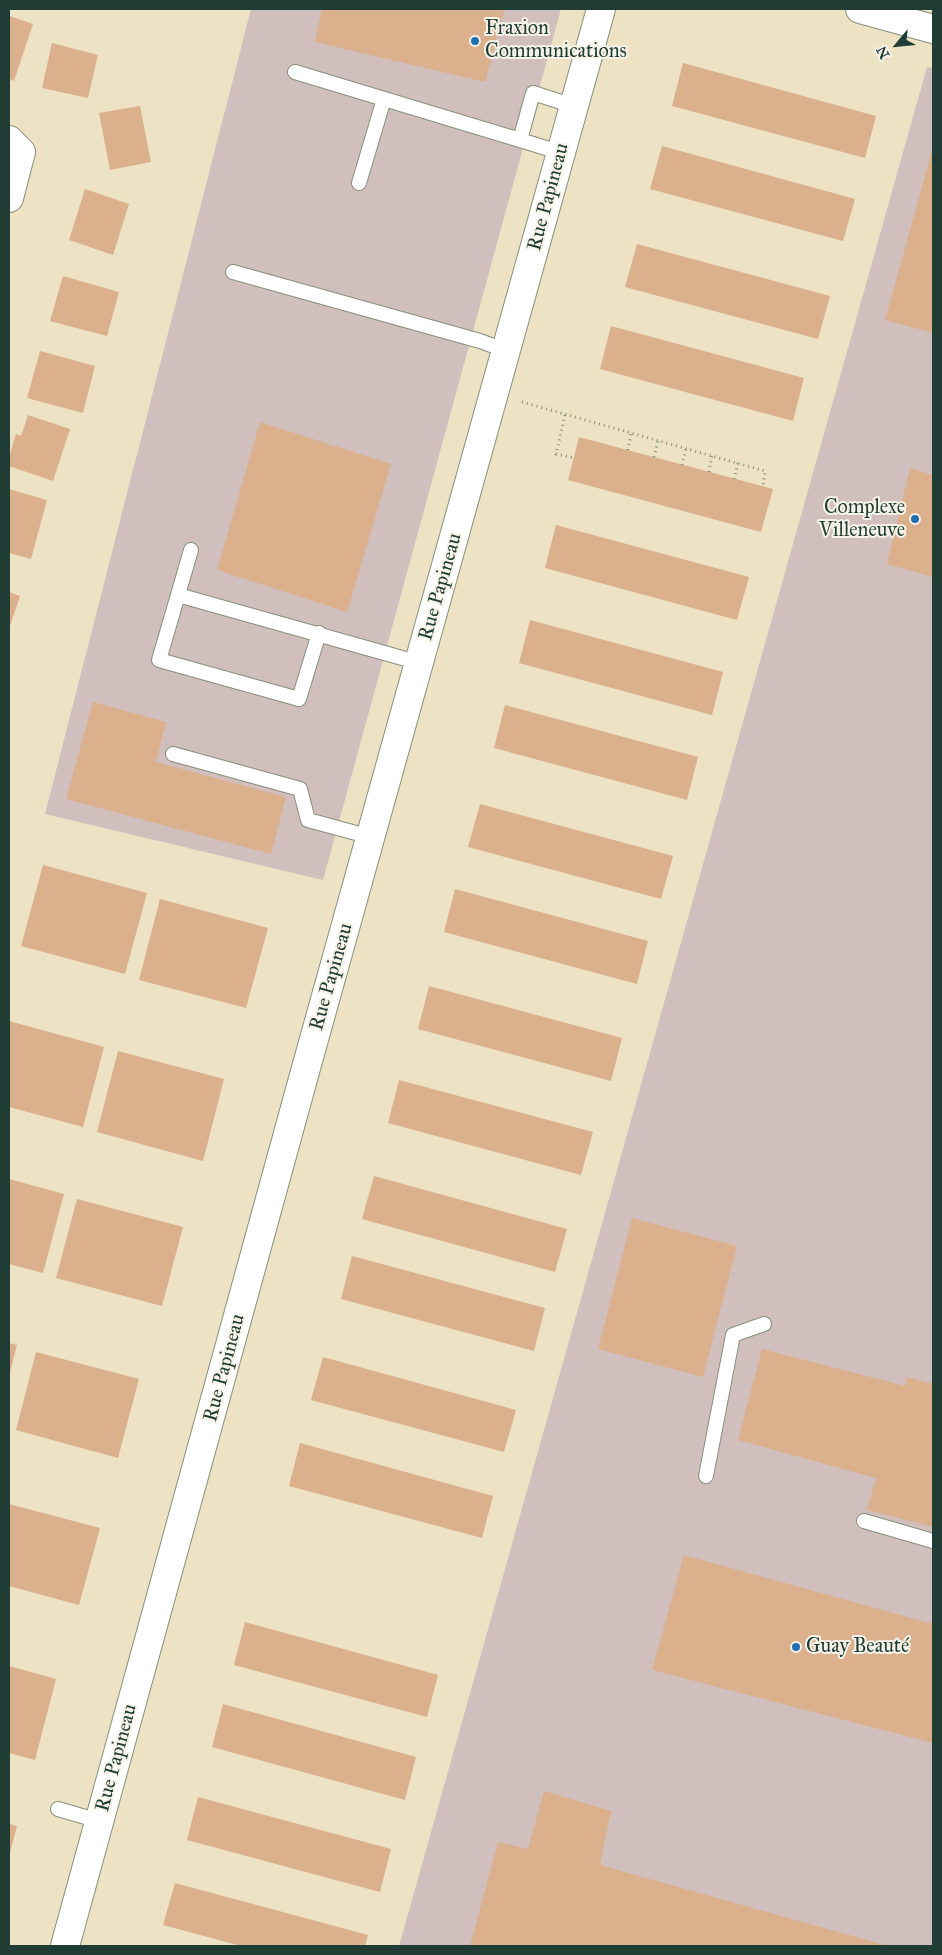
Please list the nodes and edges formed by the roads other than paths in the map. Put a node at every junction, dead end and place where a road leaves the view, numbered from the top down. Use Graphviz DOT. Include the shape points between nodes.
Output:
graph roads {
  1 [pos="601,9"];
  2 [pos="860,9"];
  3 [pos="933,29"];
  4 [pos="295,72"];
  5 [pos="384,98"];
  6 [pos="574,106"];
  7 [pos="9,140"];
  8 [pos="520,140"];
  9 [pos="562,153"];
  10 [pos="359,183"];
  11 [pos="9,198"];
  12 [pos="233,272"];
  13 [pos="507,351"];
  14 [pos="190,550"];
  15 [pos="178,595"];
  16 [pos="319,633"];
  17 [pos="420,662"];
  18 [pos="174,754"];
  19 [pos="371,837"];
  20 [pos="764,1324"];
  21 [pos="706,1476"];
  22 [pos="864,1521"];
  23 [pos="933,1541"];
  24 [pos="58,1809"];
  25 [pos="99,1821"];
  26 [pos="65,1946"];
  1 -- 6 [label="street, Rue Papineau"];
  2 -- 3 [label="street"];
  4 -- 5 [label="lane"];
  5 -- 8 [label="lane"];
  5 -- 10 [label="lane"];
  6 -- 8 [label="lane" via="533,93"];
  6 -- 9 [label="street, Rue Papineau"];
  7 -- 11 [label="street" via="22,152"];
  8 -- 9 [label="lane"];
  9 -- 13 [label="street, Rue Papineau"];
  12 -- 13 [label="lane"];
  13 -- 17 [label="street, Rue Papineau"];
  14 -- 15 [label="lane"];
  15 -- 16 [label="lane"];
  15 -- 16 [label="lane" via="160,660 299,699"];
  16 -- 17 [label="lane"];
  17 -- 19 [label="street, Rue Papineau"];
  18 -- 19 [label="lane" via="300,789 308,820"];
  19 -- 25 [label="street, Rue Papineau"];
  20 -- 21 [label="lane" via="733,1335"];
  22 -- 23 [label="lane"];
  24 -- 25 [label="lane"];
  25 -- 26 [label="street, Rue Papineau"];
}
